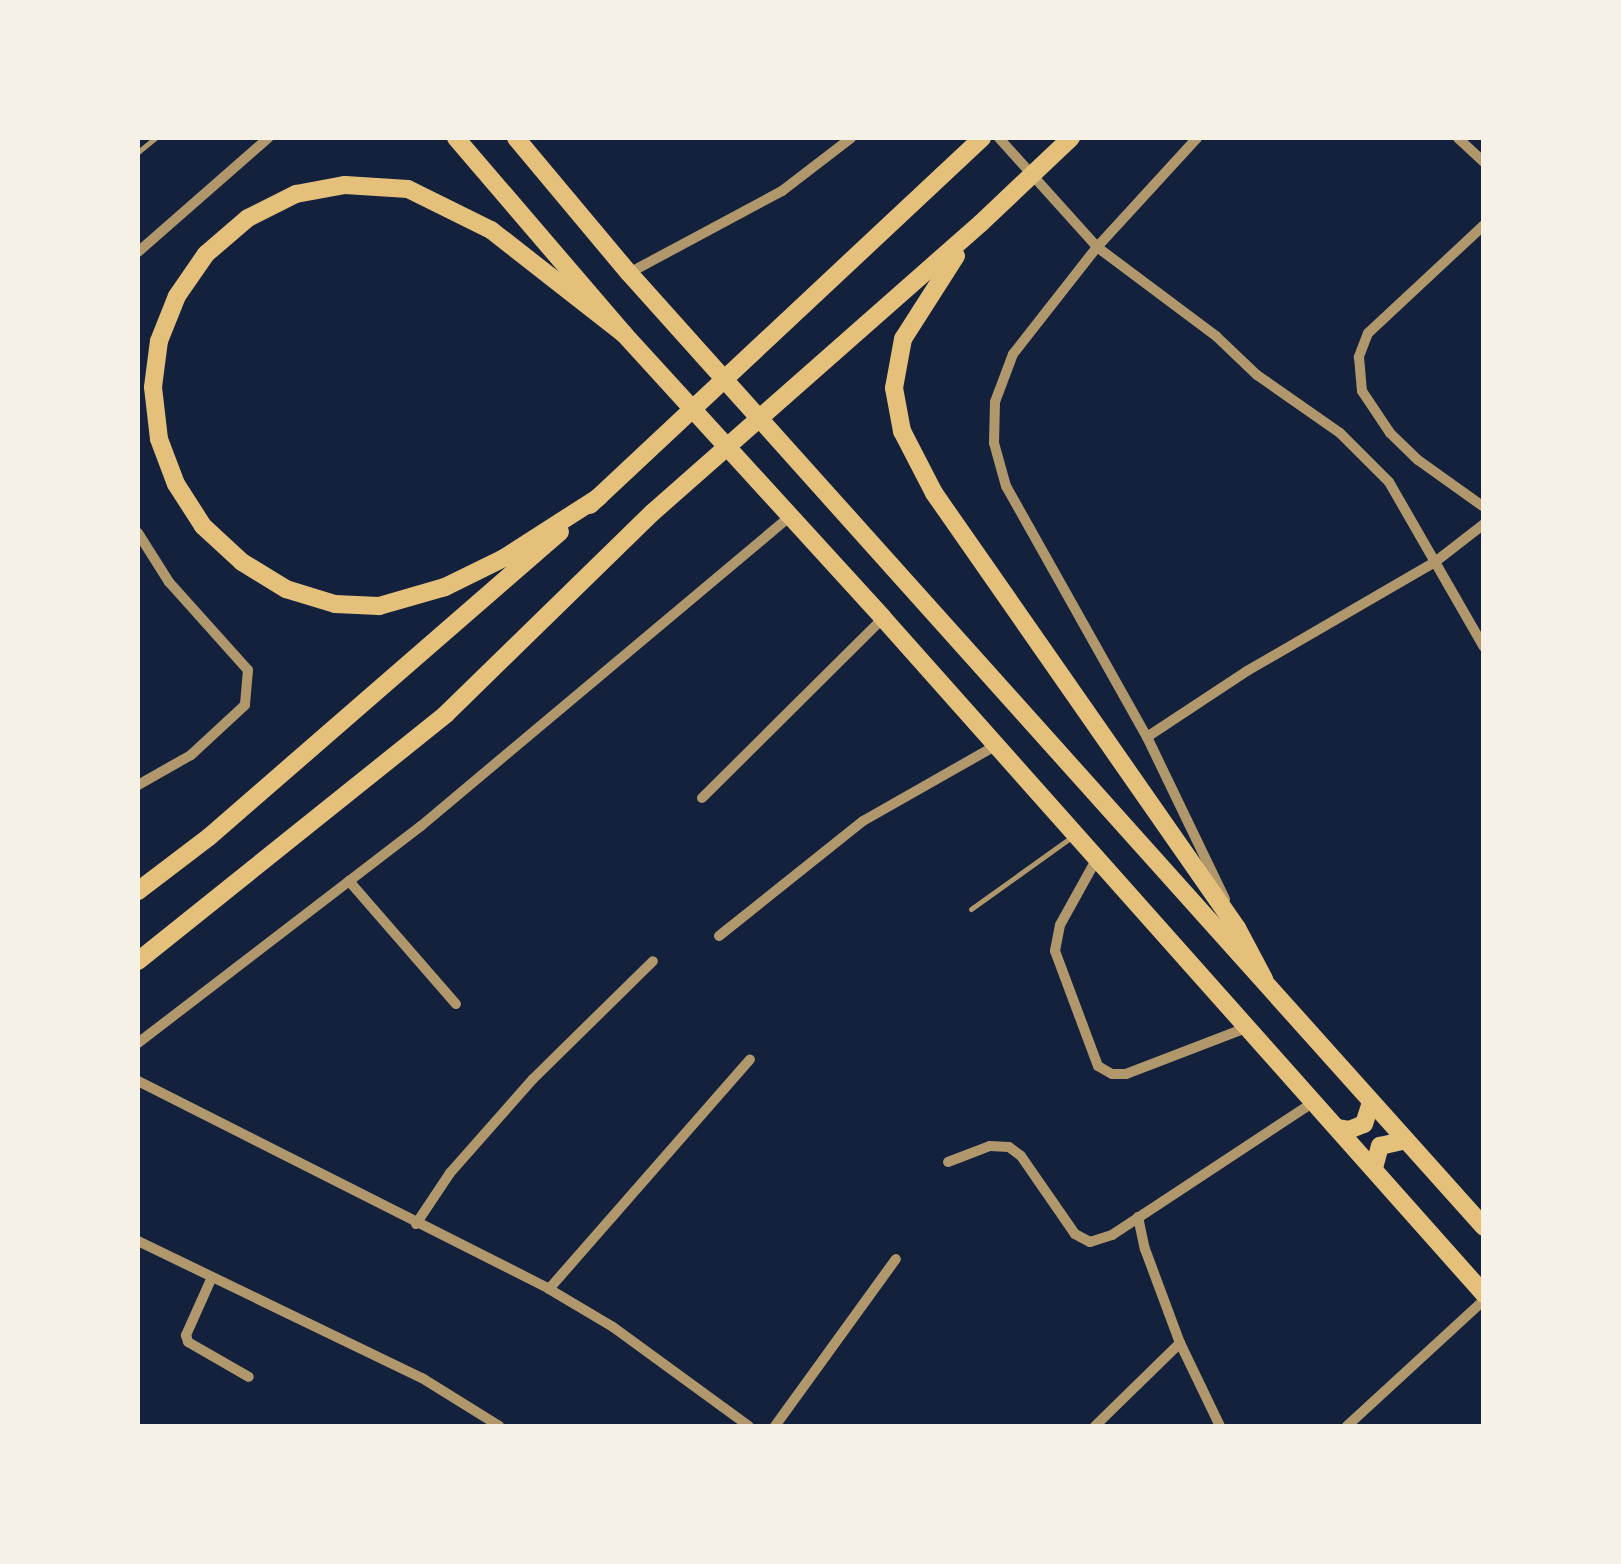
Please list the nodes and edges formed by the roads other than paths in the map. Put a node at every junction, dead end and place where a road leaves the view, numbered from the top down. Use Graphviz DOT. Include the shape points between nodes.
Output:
graph roads {
  1 [pos="155,138"];
  2 [pos="268,138"];
  3 [pos="456,138"];
  4 [pos="516,138"];
  5 [pos="851,138"];
  6 [pos="982,138"];
  7 [pos="998,138"];
  8 [pos="1072,138"];
  9 [pos="1197,138"];
  10 [pos="1458,138"];
  11 [pos="138,152"];
  12 [pos="1484,162"];
  13 [pos="986,219"];
  14 [pos="1484,225"];
  15 [pos="1098,247"];
  16 [pos="138,252"];
  17 [pos="629,272"];
  18 [pos="624,334"];
  19 [pos="599,497"];
  20 [pos="1484,507"];
  21 [pos="790,516"];
  22 [pos="1484,524"];
  23 [pos="138,533"];
  24 [pos="1435,562"];
  25 [pos="883,618"];
  26 [pos="1484,647"];
  27 [pos="1147,737"];
  28 [pos="995,746"];
  29 [pos="138,785"];
  30 [pos="702,798"];
  31 [pos="1074,835"];
  32 [pos="1096,860"];
  33 [pos="350,881"];
  34 [pos="138,891"];
  35 [pos="971,909"];
  36 [pos="1238,928"];
  37 [pos="719,936"];
  38 [pos="138,961"];
  39 [pos="652,961"];
  40 [pos="1264,979"];
  41 [pos="456,1004"];
  42 [pos="1246,1028"];
  43 [pos="138,1042"];
  44 [pos="750,1058"];
  45 [pos="138,1081"];
  46 [pos="1312,1102"];
  47 [pos="1371,1102"];
  48 [pos="1338,1128"];
  49 [pos="1405,1140"];
  50 [pos="948,1162"];
  51 [pos="1374,1168"];
  52 [pos="1138,1217"];
  53 [pos="416,1224"];
  54 [pos="1484,1227"];
  55 [pos="138,1241"];
  56 [pos="896,1258"];
  57 [pos="212,1277"];
  58 [pos="549,1289"];
  59 [pos="1484,1297"];
  60 [pos="1180,1343"];
  61 [pos="249,1377"];
  62 [pos="499,1426"];
  63 [pos="749,1426"];
  64 [pos="774,1426"];
  65 [pos="1095,1426"];
  66 [pos="1220,1426"];
  67 [pos="1346,1426"];
  1 -- 11 [label="lane"];
  2 -- 16 [label="street"];
  3 -- 18 [label="main road"];
  4 -- 17 [label="main road"];
  5 -- 17 [label="street" via="782,191"];
  6 -- 19 [label="main road"];
  7 -- 15 [label="street"];
  8 -- 13 [label="main road"];
  9 -- 15 [label="street"];
  10 -- 12 [label="street"];
  13 -- 36 [label="main road" via="943,272 904,340 894,388 902,430 934,493"];
  13 -- 38 [label="main road" via="652,513 446,714"];
  14 -- 20 [label="street" via="1368,333 1359,356 1362,391 1390,434"];
  15 -- 24 [label="street" via="1340,433 1389,482"];
  15 -- 27 [label="street" via="1013,354 994,402 994,443 1014,501"];
  17 -- 40 [label="main road"];
  18 -- 19 [label="main road" via="491,230 408,188 345,185 296,194 248,218 206,254 177,296 160,341 155,404 176,484 203,526 242,562 286,589 335,604 378,606 445,587"];
  18 -- 21 [label="main road"];
  19 -- 34 [label="main road" via="223,825"];
  21 -- 25 [label="main road"];
  21 -- 33 [label="street"];
  22 -- 24 [label="street"];
  23 -- 29 [label="street" via="169,582 248,670 245,705 191,754"];
  24 -- 26 [label="street"];
  24 -- 27 [label="street"];
  25 -- 28 [label="main road"];
  25 -- 30 [label="street"];
  27 -- 36 [label="street"];
  28 -- 31 [label="main road"];
  28 -- 37 [label="street" via="863,822"];
  31 -- 32 [label="main road"];
  31 -- 35 [label="lane"];
  32 -- 42 [label="main road"];
  32 -- 42 [label="street" via="1060,925 1056,951 1098,1066 1126,1074"];
  33 -- 41 [label="street"];
  33 -- 43 [label="street"];
  36 -- 40 [label="main road"];
  39 -- 53 [label="street" via="533,1080 450,1173"];
  40 -- 47 [label="main road"];
  42 -- 46 [label="main road"];
  44 -- 58 [label="street"];
  45 -- 53 [label="street"];
  46 -- 48 [label="main road"];
  46 -- 52 [label="street"];
  47 -- 48 [label="main road" via="1364,1124"];
  47 -- 49 [label="main road"];
  48 -- 51 [label="main road"];
  49 -- 51 [label="main road" via="1380,1146"];
  49 -- 54 [label="main road"];
  50 -- 52 [label="street" via="990,1146 1009,1147 1075,1234 1090,1242"];
  51 -- 59 [label="main road"];
  52 -- 60 [label="street"];
  53 -- 58 [label="street"];
  55 -- 57 [label="street"];
  56 -- 64 [label="street"];
  57 -- 61 [label="street" via="188,1342"];
  57 -- 62 [label="street" via="422,1378"];
  58 -- 63 [label="street" via="613,1326"];
  59 -- 67 [label="street"];
  60 -- 65 [label="street"];
  60 -- 66 [label="street"];
}
